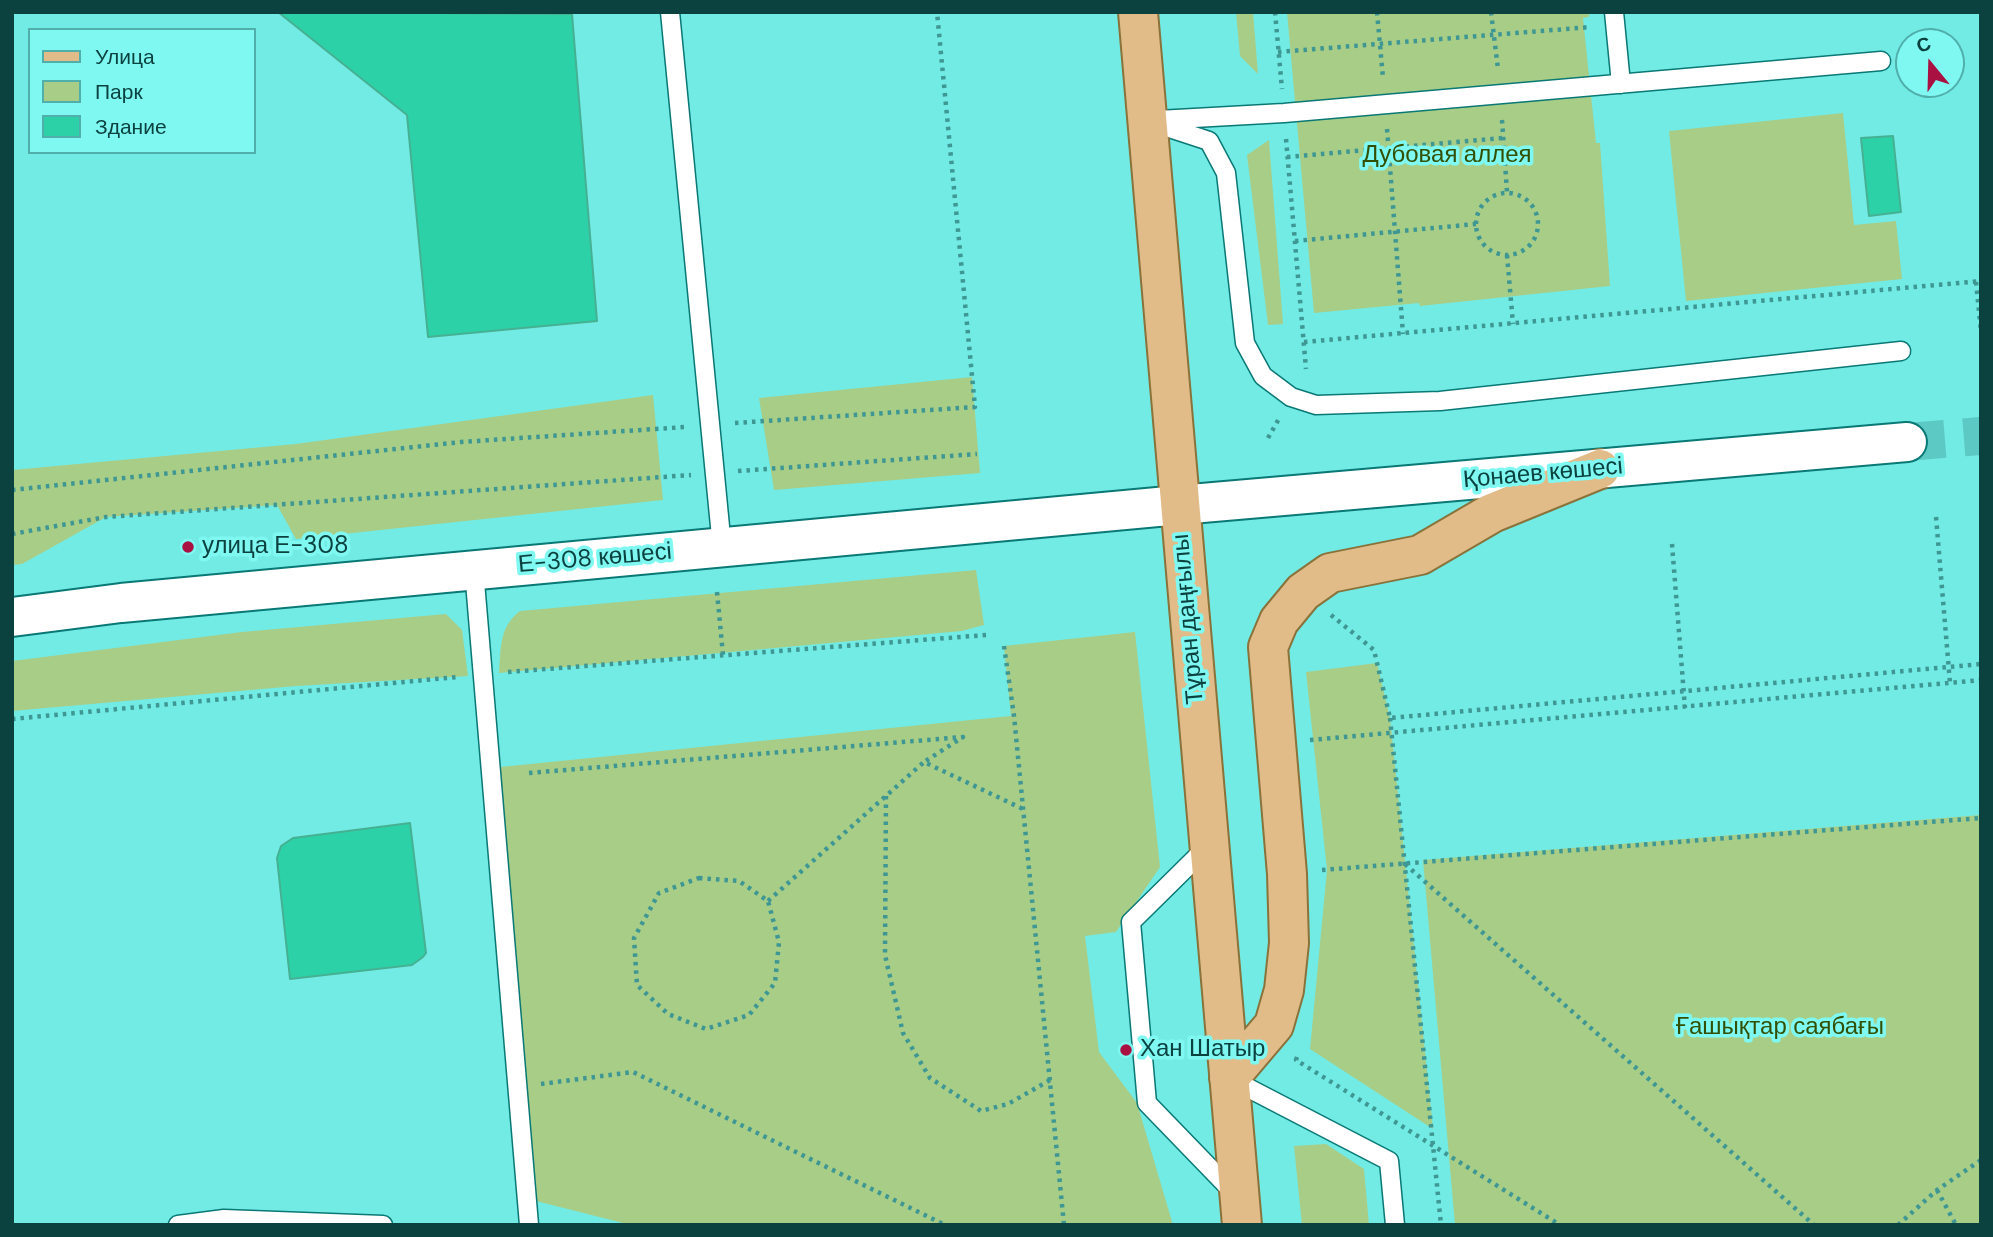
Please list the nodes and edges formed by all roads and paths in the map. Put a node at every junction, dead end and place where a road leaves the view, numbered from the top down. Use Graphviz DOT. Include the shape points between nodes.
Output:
graph roads {
  1 [pos="670,12"];
  2 [pos="937,12"];
  3 [pos="1138,12"];
  4 [pos="1275,12"];
  5 [pos="1377,12"];
  6 [pos="1615,19"];
  7 [pos="1380,45"];
  8 [pos="1278,52"];
  9 [pos="1881,61"];
  10 [pos="1621,85"];
  11 [pos="1385,104"];
  12 [pos="1284,113"];
  13 [pos="1148,121"];
  14 [pos="1503,138"];
  15 [pos="1388,147"];
  16 [pos="1287,157"];
  17 [pos="1476,224"];
  18 [pos="1395,231"];
  19 [pos="1295,241"];
  20 [pos="1507,255"];
  21 [pos="1978,282"];
  22 [pos="1513,324"];
  23 [pos="1981,331"];
  24 [pos="1403,334"];
  25 [pos="1304,342"];
  26 [pos="1901,351"];
  27 [pos="1306,369"];
  28 [pos="1283,410"];
  29 [pos="710,425"];
  30 [pos="1268,438"];
  31 [pos="1907,442"];
  32 [pos="977,454"];
  33 [pos="1600,469"];
  34 [pos="715,473"];
  35 [pos="12,490"];
  36 [pos="1179,505"];
  37 [pos="1936,517"];
  38 [pos="12,534"];
  39 [pos="1672,544"];
  40 [pos="722,548"];
  41 [pos="474,570"];
  42 [pos="717,592"];
  43 [pos="1328,613"];
  44 [pos="12,617"];
  45 [pos="986,635"];
  46 [pos="1004,646"];
  47 [pos="723,655"];
  48 [pos="1981,664"];
  49 [pos="1949,667"];
  50 [pos="481,674"];
  51 [pos="1981,680"];
  52 [pos="1950,683"];
  53 [pos="1684,691"];
  54 [pos="1685,708"];
  55 [pos="1390,718"];
  56 [pos="12,719"];
  57 [pos="1392,735"];
  58 [pos="1306,740"];
  59 [pos="924,762"];
  60 [pos="529,773"];
  61 [pos="886,796"];
  62 [pos="1023,809"];
  63 [pos="1981,818"];
  64 [pos="1209,844"];
  65 [pos="1405,864"];
  66 [pos="1316,871"];
  67 [pos="768,901"];
  68 [pos="1298,1048"];
  69 [pos="1229,1078"];
  70 [pos="1050,1080"];
  71 [pos="517,1088"];
  72 [pos="1435,1148"];
  73 [pos="1981,1160"];
  74 [pos="1937,1190"];
  75 [pos="1235,1216"];
  76 [pos="224,1222"];
  77 [pos="178,1225"];
  78 [pos="383,1225"];
  79 [pos="529,1225"];
  80 [pos="945,1225"];
  81 [pos="1064,1225"];
  82 [pos="1395,1225"];
  83 [pos="1441,1225"];
  84 [pos="1560,1225"];
  85 [pos="1814,1225"];
  86 [pos="1898,1225"];
  87 [pos="1956,1225"];
  1 -- 29 [label="lane"];
  2 -- 29 [label="path" via="975,407"];
  3 -- 13 [label="main road, Тұран даңғылы"];
  4 -- 8 [label="path"];
  5 -- 7 [label="path"];
  6 -- 7 [label="path"];
  6 -- 10 [label="lane"];
  7 -- 8 [label="path"];
  7 -- 11 [label="path"];
  8 -- 12 [label="path"];
  9 -- 10 [label="lane"];
  10 -- 11 [label="lane"];
  11 -- 12 [label="lane"];
  11 -- 15 [label="path"];
  12 -- 13 [label="lane"];
  12 -- 16 [label="path"];
  13 -- 26 [label="lane" via="1209,141 1226,173 1245,343 1263,376 1291,397 1316,405 1440,401"];
  13 -- 36 [label="main road, Тұран даңғылы"];
  14 -- 15 [label="path"];
  15 -- 16 [label="path"];
  15 -- 18 [label="path"];
  16 -- 19 [label="path"];
  17 -- 18 [label="path"];
  17 -- 20 [label="path" via="1485,246"];
  17 -- 20 [label="path" via="1478,212 1495,195 1519,194 1529,201 1536,211 1536,235 1519,253"];
  18 -- 19 [label="path"];
  18 -- 24 [label="path"];
  19 -- 25 [label="path"];
  20 -- 22 [label="path"];
  21 -- 22 [label="path"];
  21 -- 23 [label="path"];
  22 -- 24 [label="path"];
  24 -- 25 [label="path"];
  25 -- 27 [label="path"];
  28 -- 30 [label="path"];
  29 -- 34 [label="lane"];
  29 -- 35 [label="path" via="461,442"];
  31 -- 33 [label="street, Қонаев көшесі"];
  32 -- 34 [label="path"];
  33 -- 36 [label="street, Қонаев көшесі"];
  33 -- 69 [label="main road" via="1492,513 1420,555 1331,573 1303,592 1279,621 1268,647 1289,912 1284,990 1274,1025"];
  34 -- 38 [label="path" via="106,517"];
  34 -- 40 [label="lane"];
  36 -- 40 [label="street, Е-308 көшесі"];
  36 -- 64 [label="main road, Тұран даңғылы"];
  37 -- 49 [label="path"];
  39 -- 53 [label="path"];
  40 -- 41 [label="street, Е-308 көшесі"];
  41 -- 44 [label="street, Е-308 көшесі"];
  41 -- 50 [label="lane"];
  42 -- 47 [label="path"];
  43 -- 55 [label="path" via="1374,650"];
  45 -- 47 [label="path"];
  46 -- 62 [label="path"];
  47 -- 50 [label="path"];
  48 -- 49 [label="path"];
  49 -- 52 [label="path"];
  49 -- 53 [label="path"];
  50 -- 56 [label="path"];
  50 -- 71 [label="lane"];
  51 -- 52 [label="path"];
  52 -- 54 [label="path"];
  53 -- 54 [label="path"];
  53 -- 55 [label="path"];
  54 -- 57 [label="path"];
  55 -- 57 [label="path"];
  57 -- 58 [label="path"];
  57 -- 65 [label="path"];
  59 -- 60 [label="path" via="963,737"];
  59 -- 61 [label="path"];
  59 -- 62 [label="path"];
  61 -- 67 [label="path"];
  61 -- 70 [label="path" via="885,955 903,1033 930,1078 981,1111 1008,1104"];
  62 -- 70 [label="path"];
  63 -- 65 [label="path"];
  64 -- 69 [label="main road, Тұран даңғылы"];
  64 -- 75 [label="lane" via="1131,922 1147,1104"];
  65 -- 66 [label="path"];
  65 -- 72 [label="path"];
  65 -- 85 [label="path"];
  67 -- 67 [label="path" via="739,881 712,878 699,878 659,893 634,938 637,985 668,1014 706,1029 749,1015 775,983 779,942"];
  68 -- 72 [label="path" via="1296,1060"];
  69 -- 75 [label="main road, Тұран даңғылы"];
  69 -- 82 [label="lane" via="1389,1161"];
  70 -- 81 [label="path"];
  71 -- 79 [label="lane"];
  71 -- 80 [label="path" via="633,1072"];
  72 -- 83 [label="path"];
  72 -- 84 [label="path"];
  73 -- 74 [label="path"];
  74 -- 86 [label="path"];
  74 -- 87 [label="path"];
  76 -- 77 [label="lane"];
  76 -- 78 [label="lane"];
}
